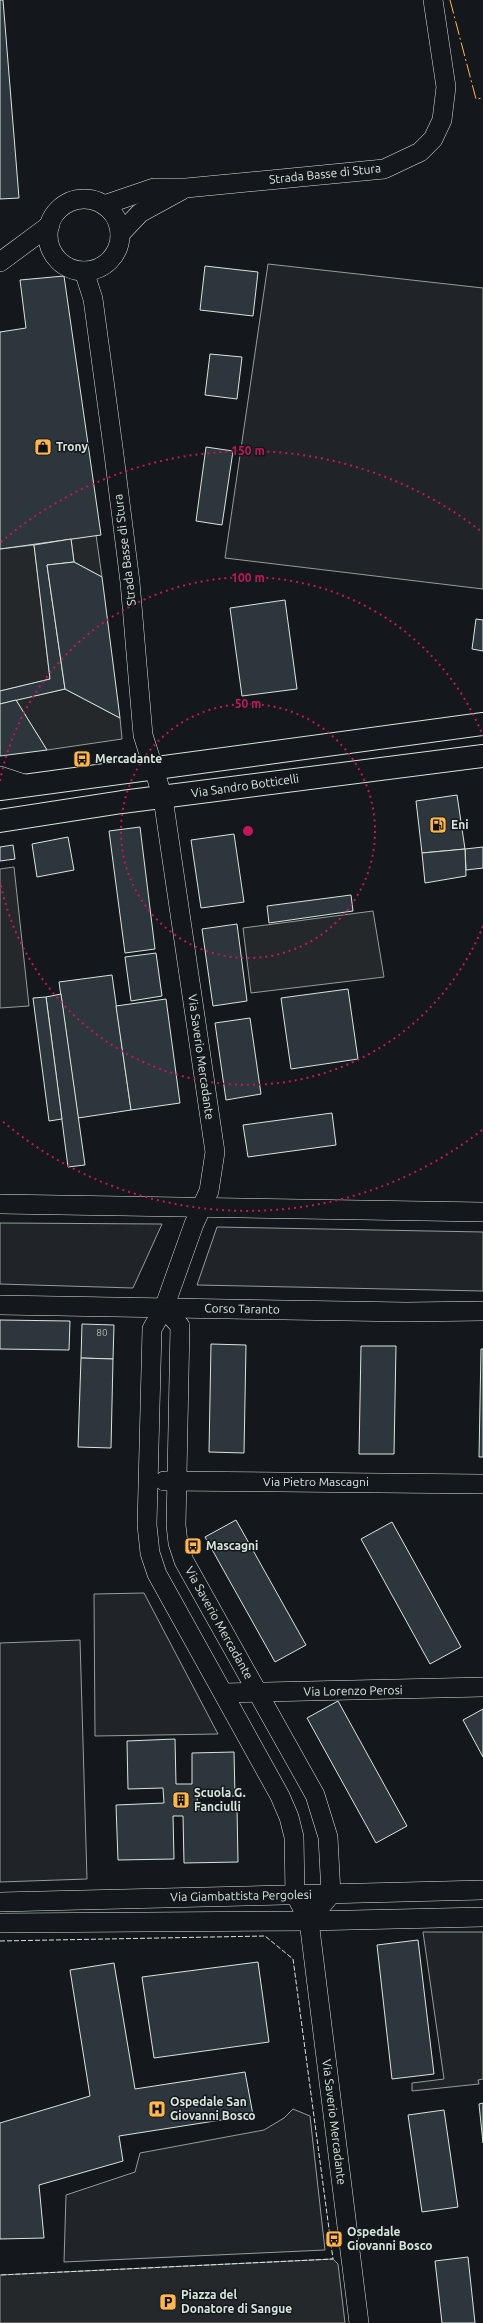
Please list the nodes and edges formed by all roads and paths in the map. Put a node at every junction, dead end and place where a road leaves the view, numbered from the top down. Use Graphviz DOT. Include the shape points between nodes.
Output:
graph roads {
  1 [pos="433,0"];
  2 [pos="186,188"];
  3 [pos="104,205"];
  4 [pos="50,225"];
  5 [pos="120,234"];
  6 [pos="52,253"];
  7 [pos="5,259"];
  8 [pos="104,265"];
  9 [pos="84,272"];
  10 [pos="92,299"];
  11 [pos="483,724"];
  12 [pos="483,756"];
  13 [pos="152,768"];
  14 [pos="0,776"];
  15 [pos="27,785"];
  16 [pos="0,789"];
  17 [pos="164,798"];
  18 [pos="3,821"];
  19 [pos="0,1204"];
  20 [pos="202,1208"];
  21 [pos="483,1212"];
  22 [pos="0,1305"];
  23 [pos="164,1308"];
  24 [pos="483,1311"];
  25 [pos="149,1481"];
  26 [pos="176,1481"];
  27 [pos="483,1484"];
  28 [pos="483,1687"];
  29 [pos="224,1693"];
  30 [pos="258,1693"];
  31 [pos="483,1890"];
  32 [pos="295,1894"];
  33 [pos="331,1894"];
  34 [pos="0,1902"];
  35 [pos="483,1917"];
  36 [pos="309,1921"];
  37 [pos="0,1924"];
  38 [pos="359,2323"];
  1 -- 2 [label="street, Strada Basse di Stura" via="446,87 442,120 432,139 420,152 384,169"];
  2 -- 3 [label="street, Strada Basse di Stura" via="154,188"];
  2 -- 5 [label="street, Strada Basse di Stura" via="156,202"];
  3 -- 4 [label="street" via="88,200 72,202 58,211"];
  3 -- 5 [label="street" via="118,223"];
  4 -- 6 [label="street" via="48,234"];
  4 -- 7 [label="street"];
  5 -- 8 [label="street" via="113,257"];
  6 -- 7 [label="street" via="40,252"];
  6 -- 9 [label="street" via="66,266"];
  8 -- 9 [label="street"];
  8 -- 10 [label="street, Strada Basse di Stura"];
  9 -- 10 [label="street, Strada Basse di Stura"];
  10 -- 13 [label="street, Strada Basse di Stura" via="130,582 143,735"];
  11 -- 13 [label="main road"];
  12 -- 17 [label="main road, Via Sandro Botticelli"];
  13 -- 15 [label="main road"];
  13 -- 17 [label="street, Strada Basse di Stura"];
  14 -- 15 [label="street"];
  15 -- 16 [label="main road"];
  17 -- 18 [label="main road, Via Sandro Botticelli"];
  17 -- 20 [label="street, Via Saverio Mercadante" via="215,1152 209,1191"];
  19 -- 20 [label="street"];
  20 -- 21 [label="street"];
  20 -- 23 [label="street, Via Saverio Mercadante"];
  22 -- 23 [label="street, Corso Taranto"];
  23 -- 24 [label="street, Corso Taranto"];
  23 -- 25 [label="street, Via Saverio Mercadante" via="152,1329"];
  23 -- 26 [label="street, Via Saverio Mercadante" via="180,1326"];
  25 -- 26 [label="street, Via Pietro Mascagni"];
  25 -- 29 [label="street, Via Saverio Mercadante" via="147,1531 154,1569"];
  26 -- 27 [label="street, Via Pietro Mascagni"];
  26 -- 30 [label="street, Via Saverio Mercadante" via="176,1530 183,1557"];
  28 -- 30 [label="street, Via Lorenzo Perosi"];
  29 -- 30 [label="street, Via Lorenzo Perosi"];
  29 -- 32 [label="street, Via Saverio Mercadante" via="289,1817 296,1850"];
  30 -- 33 [label="street, Via Saverio Mercadante" via="321,1809 330,1846"];
  31 -- 33 [label="street, Via Giambattista Pergolesi"];
  32 -- 33 [label="street, Via Giambattista Pergolesi"];
  32 -- 34 [label="street, Via Giambattista Pergolesi"];
  32 -- 36 [label="street, Via Saverio Mercadante"];
  33 -- 36 [label="street"];
  35 -- 36 [label="street, Via Giambattista Pergolesi"];
  36 -- 37 [label="street, Via Giambattista Pergolesi"];
  36 -- 38 [label="street, Via Saverio Mercadante"];
}
